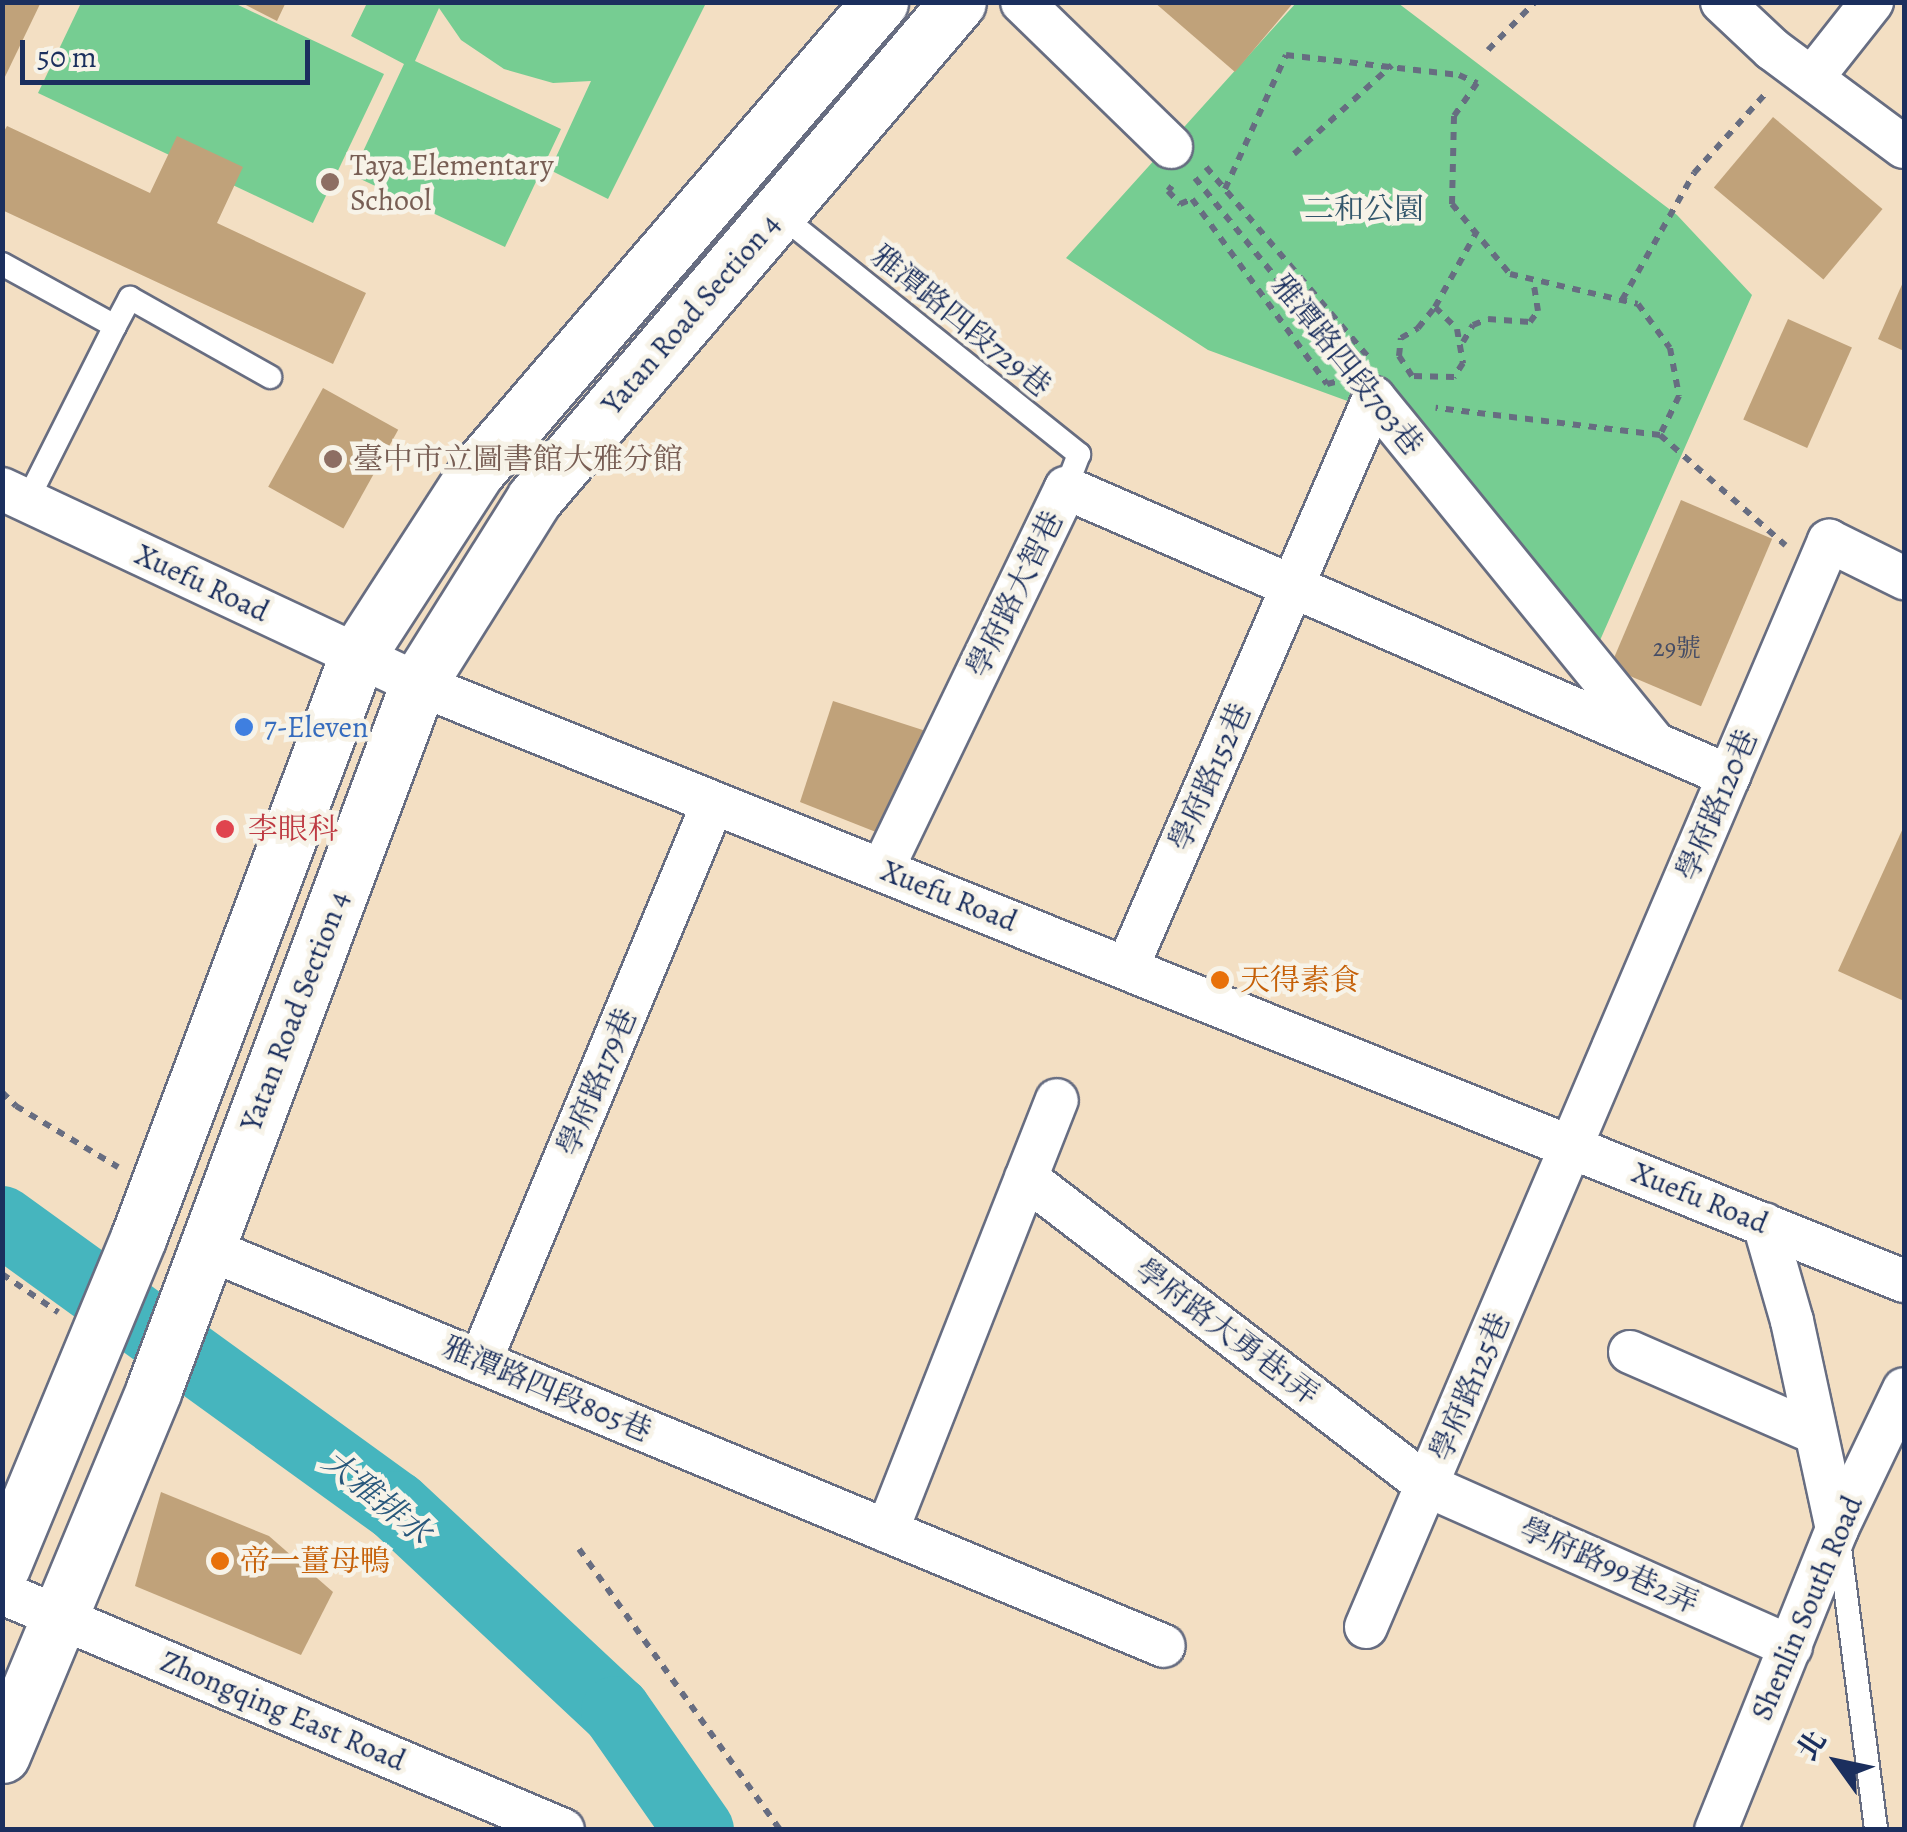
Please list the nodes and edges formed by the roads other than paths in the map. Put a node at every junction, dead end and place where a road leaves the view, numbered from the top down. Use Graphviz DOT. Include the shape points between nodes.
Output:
graph roads {
  1 [pos="880,2"];
  2 [pos="958,2"];
  3 [pos="1022,2"];
  4 [pos="1722,2"];
  5 [pos="1872,2"];
  6 [pos="1802,71"];
  7 [pos="1904,147"];
  8 [pos="1179,158"];
  9 [pos="778,213"];
  10 [pos="2,264"];
  11 [pos="115,326"];
  12 [pos="270,377"];
  13 [pos="1066,488"];
  14 [pos="15,495"];
  15 [pos="1904,578"];
  16 [pos="1294,587"];
  17 [pos="357,656"];
  18 [pos="418,684"];
  19 [pos="1655,744"];
  20 [pos="1729,776"];
  21 [pos="714,802"];
  22 [pos="882,870"];
  23 [pos="1127,968"];
  24 [pos="1056,1100"];
  25 [pos="1572,1146"];
  26 [pos="1026,1178"];
  27 [pos="1764,1224"];
  28 [pos="202,1261"];
  29 [pos="1904,1281"];
  30 [pos="1630,1352"];
  31 [pos="480,1362"];
  32 [pos="1904,1389"];
  33 [pos="1815,1433"];
  34 [pos="1428,1486"];
  35 [pos="1838,1529"];
  36 [pos="888,1531"];
  37 [pos="2,1567"];
  38 [pos="2,1593"];
  39 [pos="58,1616"];
  40 [pos="1366,1627"];
  41 [pos="1164,1646"];
  42 [pos="1791,1647"];
  43 [pos="2,1755"];
  44 [pos="563,1830"];
  45 [pos="1716,1830"];
  46 [pos="1876,1830"];
  1 -- 17 [label="street, Yatan Road Section 4" via="476,472"];
  2 -- 9 [label="street, Yatan Road Section 4"];
  3 -- 8 [label="street"];
  4 -- 6 [label="street"];
  5 -- 6 [label="street"];
  6 -- 7 [label="street"];
  9 -- 13 [label="lane, 雅潭路四段729巷" via="1079,454"];
  9 -- 18 [label="street, Yatan Road Section 4" via="534,498"];
  10 -- 11 [label="lane"];
  11 -- 12 [label="lane" via="130,298"];
  11 -- 14 [label="lane"];
  13 -- 16 [label="street, 學府路大智巷"];
  13 -- 22 [label="street, 學府路大智巷"];
  14 -- 17 [label="street, Xuefu Road"];
  15 -- 20 [label="street, 學府路120巷" via="1830,541"];
  16 -- 19 [label="street, 學府路大智巷"];
  16 -- 19 [label="street, 雅潭路四段703巷" via="1366,388"];
  16 -- 23 [label="street, 學府路152巷"];
  17 -- 18 [label="street, Xuefu Road"];
  17 -- 37 [label="street, Yatan Road Section 4" via="139,1236 82,1332"];
  18 -- 21 [label="street, Xuefu Road"];
  18 -- 28 [label="street, Yatan Road Section 4"];
  19 -- 20 [label="street, 學府路大智巷"];
  20 -- 25 [label="street, 學府路120巷"];
  21 -- 22 [label="street, Xuefu Road"];
  21 -- 31 [label="street, 學府路179巷"];
  22 -- 23 [label="street, Xuefu Road"];
  23 -- 25 [label="street, Xuefu Road"];
  24 -- 26 [label="street"];
  25 -- 27 [label="street, Xuefu Road"];
  25 -- 34 [label="street, 學府路125巷"];
  26 -- 34 [label="street, 學府路大勇巷1弄"];
  26 -- 36 [label="street"];
  27 -- 29 [label="street, Xuefu Road"];
  27 -- 33 [label="street"];
  28 -- 31 [label="street, 雅潭路四段805巷"];
  28 -- 39 [label="street, Yatan Road Section 4"];
  30 -- 33 [label="street"];
  31 -- 36 [label="street, 雅潭路四段805巷"];
  32 -- 35 [label="street, Shenlin South Road"];
  33 -- 35 [label="street"];
  34 -- 40 [label="street, 學府路125巷"];
  34 -- 42 [label="street, 學府路99巷2弄"];
  35 -- 42 [label="street, Shenlin South Road"];
  35 -- 46 [label="lane"];
  36 -- 41 [label="street, 雅潭路四段805巷"];
  38 -- 39 [label="street, Zhongqing East Road"];
  39 -- 43 [label="street, Yatan Road Section 4"];
  39 -- 44 [label="street, Zhongqing East Road"];
  42 -- 45 [label="street, Shenlin South Road"];
}
